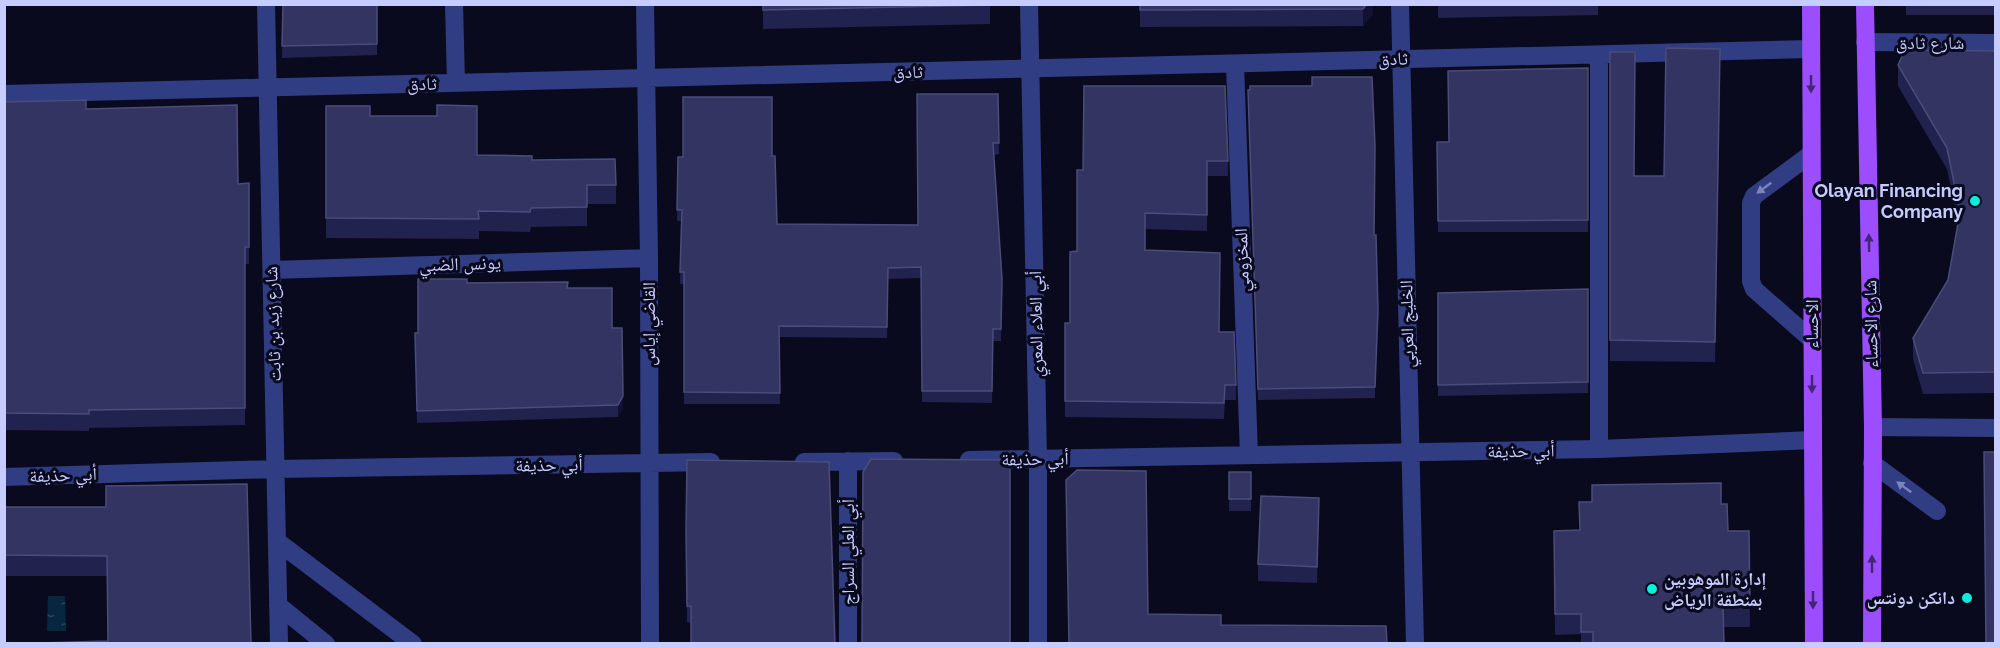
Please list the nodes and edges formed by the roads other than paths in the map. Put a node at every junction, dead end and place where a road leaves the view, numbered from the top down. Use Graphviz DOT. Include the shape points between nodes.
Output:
graph roads {
  1 [pos="266,4"];
  2 [pos="454,4"];
  3 [pos="645,4"];
  4 [pos="1029,4"];
  5 [pos="1400,4"];
  6 [pos="1811,4"];
  7 [pos="1865,4"];
  8 [pos="1865,42"];
  9 [pos="1995,43"];
  10 [pos="1811,49"];
  11 [pos="1599,56"];
  12 [pos="1401,58"];
  13 [pos="1235,64"];
  14 [pos="1032,69"];
  15 [pos="646,77"];
  16 [pos="456,83"];
  17 [pos="267,86"];
  18 [pos="4,94"];
  19 [pos="1811,154"];
  20 [pos="649,258"];
  21 [pos="272,270"];
  22 [pos="1812,340"];
  23 [pos="1873,427"];
  24 [pos="1995,428"];
  25 [pos="1813,440"];
  26 [pos="1599,449"];
  27 [pos="1410,453"];
  28 [pos="1249,455"];
  29 [pos="1038,459"];
  30 [pos="955,460"];
  31 [pos="908,461"];
  32 [pos="732,462"];
  33 [pos="790,462"];
  34 [pos="848,462"];
  35 [pos="650,463"];
  36 [pos="1872,463"];
  37 [pos="277,469"];
  38 [pos="4,477"];
  39 [pos="1937,511"];
  40 [pos="278,542"];
  41 [pos="278,605"];
  42 [pos="279,644"];
  43 [pos="326,644"];
  44 [pos="413,644"];
  45 [pos="650,644"];
  46 [pos="848,644"];
  47 [pos="1038,644"];
  48 [pos="1416,644"];
  49 [pos="1814,644"];
  50 [pos="1872,644"];
  1 -- 17 [label="street, شارع زيد بن ثابت"];
  2 -- 16 [label="street"];
  3 -- 15 [label="street, القاضي إياس"];
  4 -- 14 [label="street, أبي العلاء المعري"];
  5 -- 12 [label="street, الخليج العربي"];
  6 -- 10 [label="main road, الاحساء"];
  7 -- 8 [label="main road, شارع الاحساء"];
  8 -- 9 [label="street, شارع ثادق"];
  23 -- 8 [label="main road, شارع الاحساء, one-way"];
  10 -- 11 [label="street, ثادق"];
  10 -- 19 [label="main road, الاحساء, one-way"];
  11 -- 12 [label="street, ثادق"];
  11 -- 26 [label="street"];
  12 -- 13 [label="street, ثادق"];
  12 -- 27 [label="street, الخليج العربي"];
  13 -- 14 [label="street, ثادق"];
  13 -- 28 [label="street, المخزومي"];
  14 -- 15 [label="street, ثادق"];
  14 -- 29 [label="street, أبي العلاء المعري"];
  15 -- 16 [label="street, ثادق"];
  15 -- 20 [label="street, القاضي إياس"];
  16 -- 17 [label="street, ثادق"];
  17 -- 18 [label="street, ثادق"];
  17 -- 21 [label="street, شارع زيد بن ثابت"];
  19 -- 22 [label="main road, الاحساء"];
  19 -- 22 [label="street, one-way" via="1754,196 1750,281 1754,290"];
  20 -- 21 [label="street, يونس الضبي"];
  20 -- 35 [label="street, القاضي إياس"];
  21 -- 37 [label="street, شارع زيد بن ثابت"];
  22 -- 25 [label="main road, الاحساء, one-way"];
  23 -- 24 [label="street"];
  23 -- 36 [label="main road, شارع الاحساء"];
  25 -- 26 [label="street, أبي حذيفة"];
  25 -- 49 [label="main road, الاحساء, one-way"];
  26 -- 27 [label="street, أبي حذيفة"];
  27 -- 28 [label="street, أبي حذيفة"];
  27 -- 48 [label="street, الخليج العربي"];
  28 -- 29 [label="street, أبي حذيفة"];
  29 -- 30 [label="street, أبي حذيفة"];
  29 -- 47 [label="street, أبي العلاء المعري"];
  31 -- 34 [label="street"];
  32 -- 35 [label="street, أبي حذيفة"];
  33 -- 34 [label="street"];
  34 -- 46 [label="street, أبي العلي السراج"];
  35 -- 37 [label="street, أبي حذيفة"];
  35 -- 45 [label="street, القاضي إياس"];
  39 -- 36 [label="street, one-way"];
  50 -- 36 [label="main road, شارع الاحساء, one-way"];
  37 -- 38 [label="street, أبي حذيفة"];
  37 -- 40 [label="street, شارع زيد بن ثابت"];
  40 -- 41 [label="street, شارع زيد بن ثابت"];
  40 -- 44 [label="street"];
  41 -- 42 [label="street, شارع زيد بن ثابت"];
  41 -- 43 [label="street"];
}
